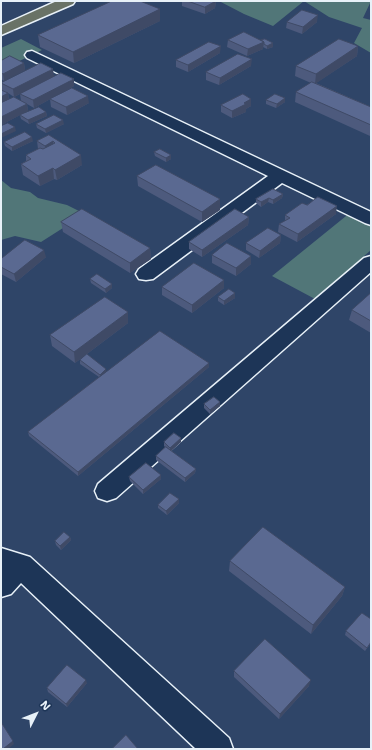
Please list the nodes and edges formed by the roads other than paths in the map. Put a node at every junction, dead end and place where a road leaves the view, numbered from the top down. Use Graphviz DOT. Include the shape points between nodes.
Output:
graph roads {
  1 [pos="68,1"];
  2 [pos="1,30"];
  3 [pos="32,56"];
  4 [pos="280,175"];
  5 [pos="371,219"];
  6 [pos="369,266"];
  7 [pos="146,274"];
  8 [pos="107,491"];
  9 [pos="11,562"];
  10 [pos="1,585"];
  11 [pos="218,749"];
  1 -- 2 [label="main road"];
  3 -- 4 [label="street"];
  4 -- 5 [label="street"];
  4 -- 7 [label="street"];
  6 -- 8 [label="street"];
  9 -- 10 [label="street"];
  9 -- 11 [label="street"];
}
